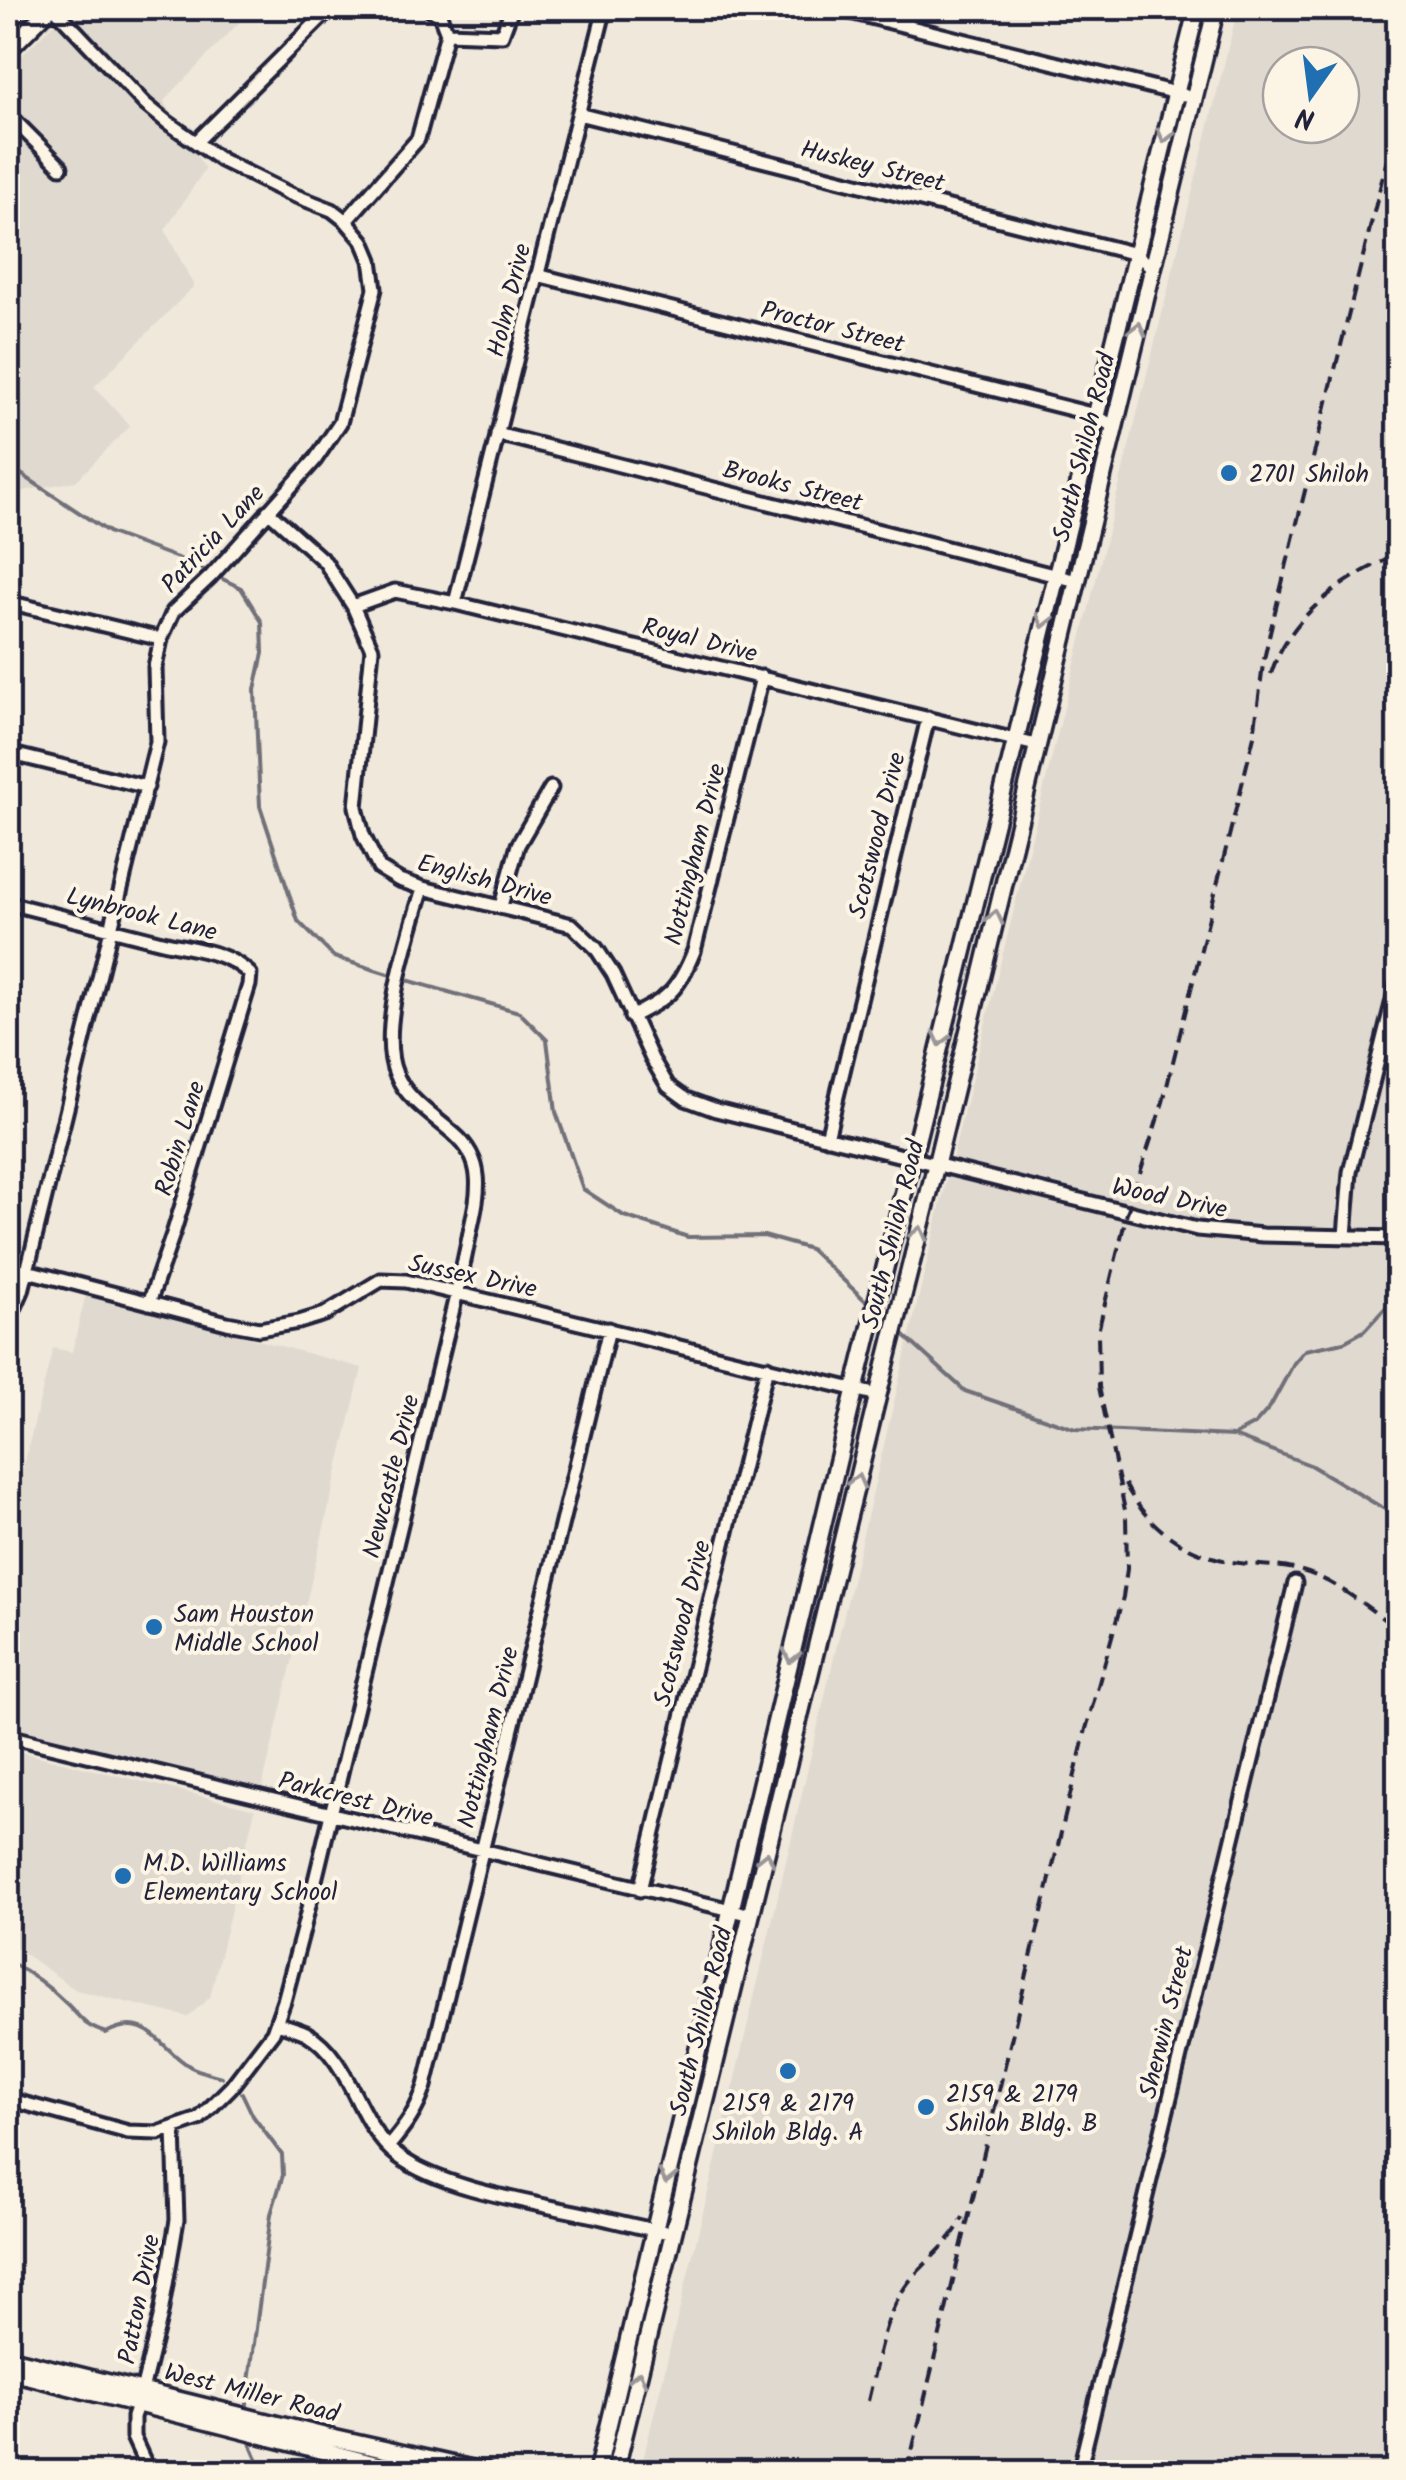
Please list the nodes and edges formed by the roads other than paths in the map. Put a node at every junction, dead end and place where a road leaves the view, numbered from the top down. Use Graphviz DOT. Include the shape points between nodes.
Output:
graph roads {
  1 [pos="18,8"];
  2 [pos="52,8"];
  3 [pos="331,8"];
  4 [pos="428,8"];
  5 [pos="512,8"];
  6 [pos="605,8"];
  7 [pos="834,8"];
  8 [pos="910,8"];
  9 [pos="1196,8"];
  10 [pos="1216,8"];
  11 [pos="8,18"];
  12 [pos="906,26"];
  13 [pos="447,33"];
  14 [pos="8,50"];
  15 [pos="1175,93"];
  16 [pos="1194,98"];
  17 [pos="8,114"];
  18 [pos="578,114"];
  19 [pos="196,142"];
  20 [pos="61,167"];
  21 [pos="346,221"];
  22 [pos="1136,254"];
  23 [pos="1153,268"];
  24 [pos="537,275"];
  25 [pos="1095,415"];
  26 [pos="1114,428"];
  27 [pos="497,434"];
  28 [pos="268,511"];
  29 [pos="1056,576"];
  30 [pos="1076,581"];
  31 [pos="8,602"];
  32 [pos="454,603"];
  33 [pos="353,606"];
  34 [pos="161,640"];
  35 [pos="762,677"];
  36 [pos="928,718"];
  37 [pos="1014,740"];
  38 [pos="1036,745"];
  39 [pos="8,753"];
  40 [pos="146,787"];
  41 [pos="551,788"];
  42 [pos="423,888"];
  43 [pos="8,902"];
  44 [pos="501,906"];
  45 [pos="111,928"];
  46 [pos="1398,980"];
  47 [pos="250,985"];
  48 [pos="632,1017"];
  49 [pos="827,1138"];
  50 [pos="911,1159"];
  51 [pos="936,1165"];
  52 [pos="1345,1236"];
  53 [pos="1398,1238"];
  54 [pos="8,1266"];
  55 [pos="27,1271"];
  56 [pos="457,1292"];
  57 [pos="149,1303"];
  58 [pos="8,1322"];
  59 [pos="609,1328"];
  60 [pos="767,1367"];
  61 [pos="854,1390"];
  62 [pos="878,1395"];
  63 [pos="1294,1583"];
  64 [pos="8,1736"];
  65 [pos="330,1815"];
  66 [pos="482,1852"];
  67 [pos="640,1890"];
  68 [pos="731,1910"];
  69 [pos="752,1916"];
  70 [pos="277,2023"];
  71 [pos="8,2098"];
  72 [pos="174,2129"];
  73 [pos="388,2147"];
  74 [pos="655,2229"];
  75 [pos="672,2233"];
  76 [pos="8,2358"];
  77 [pos="8,2371"];
  78 [pos="140,2398"];
  79 [pos="148,2472"];
  80 [pos="406,2472"];
  81 [pos="486,2472"];
  82 [pos="597,2472"];
  83 [pos="615,2472"];
  84 [pos="1079,2472"];
  1 -- 11 [label="main road"];
  2 -- 14 [label="main road"];
  2 -- 19 [label="street" via="145,104"];
  3 -- 19 [label="street"];
  4 -- 13 [label="street" via="440,15"];
  5 -- 13 [label="street" via="502,35"];
  6 -- 18 [label="street, Holm Drive"];
  7 -- 12 [label="street"];
  8 -- 12 [label="street"];
  9 -- 15 [label="main road, South Shiloh Road"];
  10 -- 16 [label="main road, South Shiloh Road"];
  12 -- 15 [label="street"];
  13 -- 21 [label="street" via="418,140"];
  15 -- 16 [label="street"];
  15 -- 22 [label="main road, South Shiloh Road, one-way"];
  16 -- 23 [label="main road, South Shiloh Road"];
  17 -- 20 [label="street"];
  18 -- 22 [label="street, Huskey Street"];
  18 -- 24 [label="street, Holm Drive"];
  19 -- 21 [label="street"];
  21 -- 28 [label="street, Patricia Lane" via="371,260 375,289 363,338 340,423"];
  22 -- 23 [label="street, Huskey Street"];
  22 -- 25 [label="main road, South Shiloh Road"];
  26 -- 23 [label="main road, South Shiloh Road, one-way"];
  24 -- 25 [label="street, Proctor Street"];
  24 -- 27 [label="street, Holm Drive"];
  25 -- 26 [label="street, Proctor Street"];
  25 -- 29 [label="main road, South Shiloh Road"];
  26 -- 30 [label="main road, South Shiloh Road"];
  27 -- 29 [label="street, Brooks Street"];
  27 -- 32 [label="street, Holm Drive"];
  28 -- 33 [label="street, English Drive" via="325,562"];
  28 -- 34 [label="street, Patricia Lane" via="173,612"];
  29 -- 30 [label="street, Brooks Street"];
  29 -- 37 [label="main road, South Shiloh Road, one-way"];
  30 -- 38 [label="main road, South Shiloh Road"];
  31 -- 34 [label="street"];
  32 -- 33 [label="street, Royal Drive" via="394,591"];
  32 -- 35 [label="street, Royal Drive"];
  33 -- 42 [label="street, English Drive" via="372,649 356,807 379,868"];
  34 -- 40 [label="street, Patricia Lane" via="155,667 158,742"];
  35 -- 36 [label="street, Royal Drive"];
  35 -- 48 [label="street, Nottingham Drive" via="694,951 666,999"];
  36 -- 37 [label="street, Royal Drive"];
  36 -- 49 [label="street, Scotswood Drive"];
  37 -- 38 [label="street, Royal Drive"];
  37 -- 50 [label="main road, South Shiloh Road, one-way"];
  51 -- 38 [label="main road, South Shiloh Road, one-way"];
  39 -- 40 [label="street"];
  40 -- 45 [label="street, Patricia Lane"];
  41 -- 44 [label="street" via="518,845"];
  42 -- 44 [label="street, English Drive"];
  42 -- 56 [label="street, Newcastle Drive" via="389,1041 396,1074 458,1136 478,1178"];
  43 -- 45 [label="street, Lynbrook Lane"];
  44 -- 48 [label="street, English Drive" via="572,925 613,974"];
  45 -- 47 [label="street, Lynbrook Lane" via="232,960 250,974"];
  45 -- 55 [label="street, Patricia Lane"];
  46 -- 52 [label="street" via="1350,1172"];
  47 -- 57 [label="street, Robin Lane"];
  48 -- 49 [label="street, English Drive" via="668,1086 686,1099"];
  49 -- 50 [label="street, English Drive"];
  50 -- 51 [label="street, English Drive"];
  50 -- 61 [label="main road, South Shiloh Road"];
  51 -- 52 [label="street, Wood Drive" via="1197,1230"];
  62 -- 51 [label="main road, South Shiloh Road, one-way"];
  52 -- 53 [label="street, Wood Drive"];
  54 -- 55 [label="street, Sussex Drive"];
  55 -- 57 [label="street, Sussex Drive"];
  55 -- 58 [label="street, Patricia Lane"];
  56 -- 57 [label="street, Sussex Drive" via="381,1280 325,1314 258,1329"];
  56 -- 59 [label="street, Sussex Drive"];
  56 -- 65 [label="street, Newcastle Drive"];
  59 -- 60 [label="street, Sussex Drive"];
  59 -- 66 [label="street, Nottingham Drive"];
  60 -- 61 [label="street, Sussex Drive"];
  60 -- 67 [label="street, Scotswood Drive"];
  61 -- 62 [label="street, Sussex Drive"];
  61 -- 68 [label="main road, South Shiloh Road, one-way"];
  69 -- 62 [label="main road, South Shiloh Road, one-way"];
  63 -- 84 [label="street, Sherwin Street"];
  64 -- 65 [label="street, Parkcrest Drive"];
  65 -- 66 [label="street, Parkcrest Drive"];
  65 -- 70 [label="street, Newcastle Drive"];
  66 -- 67 [label="street, Parkcrest Drive"];
  66 -- 73 [label="street, Nottingham Drive" via="418,2105"];
  67 -- 68 [label="street, Parkcrest Drive"];
  68 -- 69 [label="street, Parkcrest Drive"];
  68 -- 74 [label="main road, South Shiloh Road, one-way"];
  69 -- 75 [label="main road, South Shiloh Road"];
  70 -- 72 [label="street, Newcastle Drive" via="231,2087 199,2119"];
  70 -- 73 [label="street" via="308,2034 332,2057"];
  71 -- 72 [label="street" via="128,2132"];
  72 -- 78 [label="street, Patton Drive" via="176,2220"];
  73 -- 74 [label="street" via="431,2176"];
  74 -- 75 [label="street"];
  74 -- 82 [label="main road, South Shiloh Road"];
  83 -- 75 [label="main road, South Shiloh Road, one-way"];
  76 -- 78 [label="main road, West Miller Road"];
  77 -- 78 [label="main road, West Miller Road"];
  78 -- 79 [label="street, Patton Drive" via="133,2437"];
  78 -- 80 [label="main road, West Miller Road"];
  78 -- 81 [label="main road, West Miller Road"];
}
